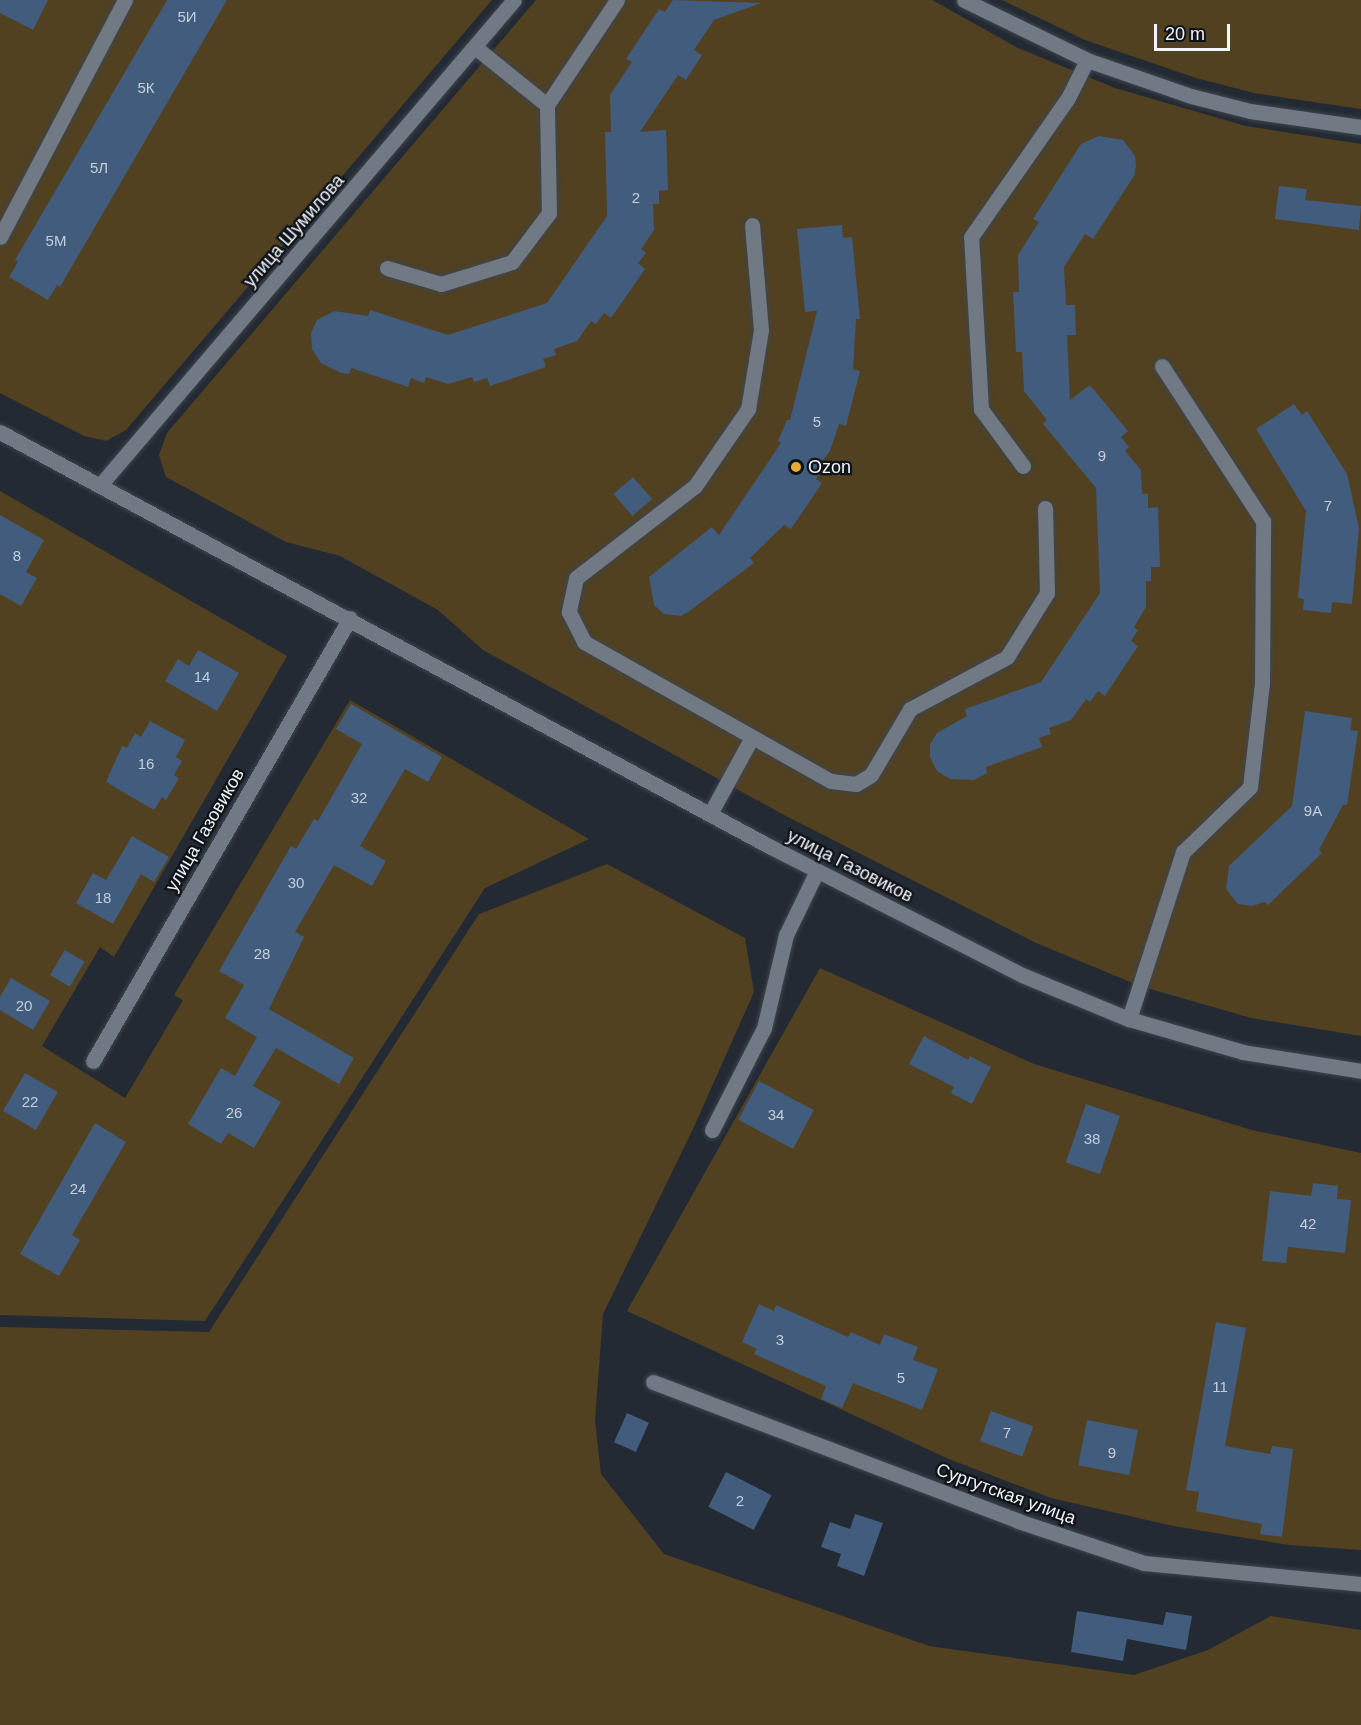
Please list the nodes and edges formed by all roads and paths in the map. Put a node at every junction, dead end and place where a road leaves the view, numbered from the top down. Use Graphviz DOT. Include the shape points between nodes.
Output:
graph roads {
  1 [pos="125,0"];
  2 [pos="514,0"];
  3 [pos="617,0"];
  4 [pos="964,0"];
  5 [pos="475,47"];
  6 [pos="1087,60"];
  7 [pos="547,105"];
  8 [pos="1361,127"];
  9 [pos="752,225"];
  10 [pos="0,237"];
  11 [pos="387,268"];
  12 [pos="1162,366"];
  13 [pos="0,432"];
  14 [pos="1023,466"];
  15 [pos="101,484"];
  16 [pos="1045,508"];
  17 [pos="350,618"];
  18 [pos="751,739"];
  19 [pos="710,814"];
  20 [pos="818,872"];
  21 [pos="1129,1019"];
  22 [pos="93,1061"];
  23 [pos="1361,1071"];
  24 [pos="712,1130"];
  25 [pos="653,1382"];
  26 [pos="1361,1584"];
  1 -- 10 [label="street"];
  2 -- 5 [label="street, улица Шумилова"];
  3 -- 7 [label="street"];
  4 -- 6 [label="street"];
  5 -- 7 [label="street"];
  5 -- 15 [label="street, улица Шумилова"];
  6 -- 8 [label="street" via="1230,106"];
  6 -- 14 [label="street" via="1068,98 971,237 981,409"];
  7 -- 11 [label="street" via="549,213 512,262 441,284"];
  9 -- 18 [label="street" via="761,330 748,409 695,486 584,568 569,600 572,623 594,650"];
  12 -- 21 [label="street" via="1263,521 1262,684 1250,787 1183,852"];
  13 -- 15 [label="street, улица Газовиков"];
  15 -- 17 [label="street, улица Газовиков"];
  16 -- 18 [label="street" via="1047,593 1007,657 910,709 864,781 838,784"];
  17 -- 19 [label="street, улица Газовиков"];
  17 -- 22 [label="street, улица Газовиков"];
  18 -- 19 [label="street"];
  19 -- 20 [label="street, улица Газовиков"];
  20 -- 21 [label="street, улица Газовиков" via="1022,975"];
  20 -- 24 [label="street" via="786,935 764,1028"];
  21 -- 23 [label="street, улица Газовиков" via="1244,1052"];
  25 -- 26 [label="street, Сургутская улица" via="1018,1521 1144,1563"];
}
